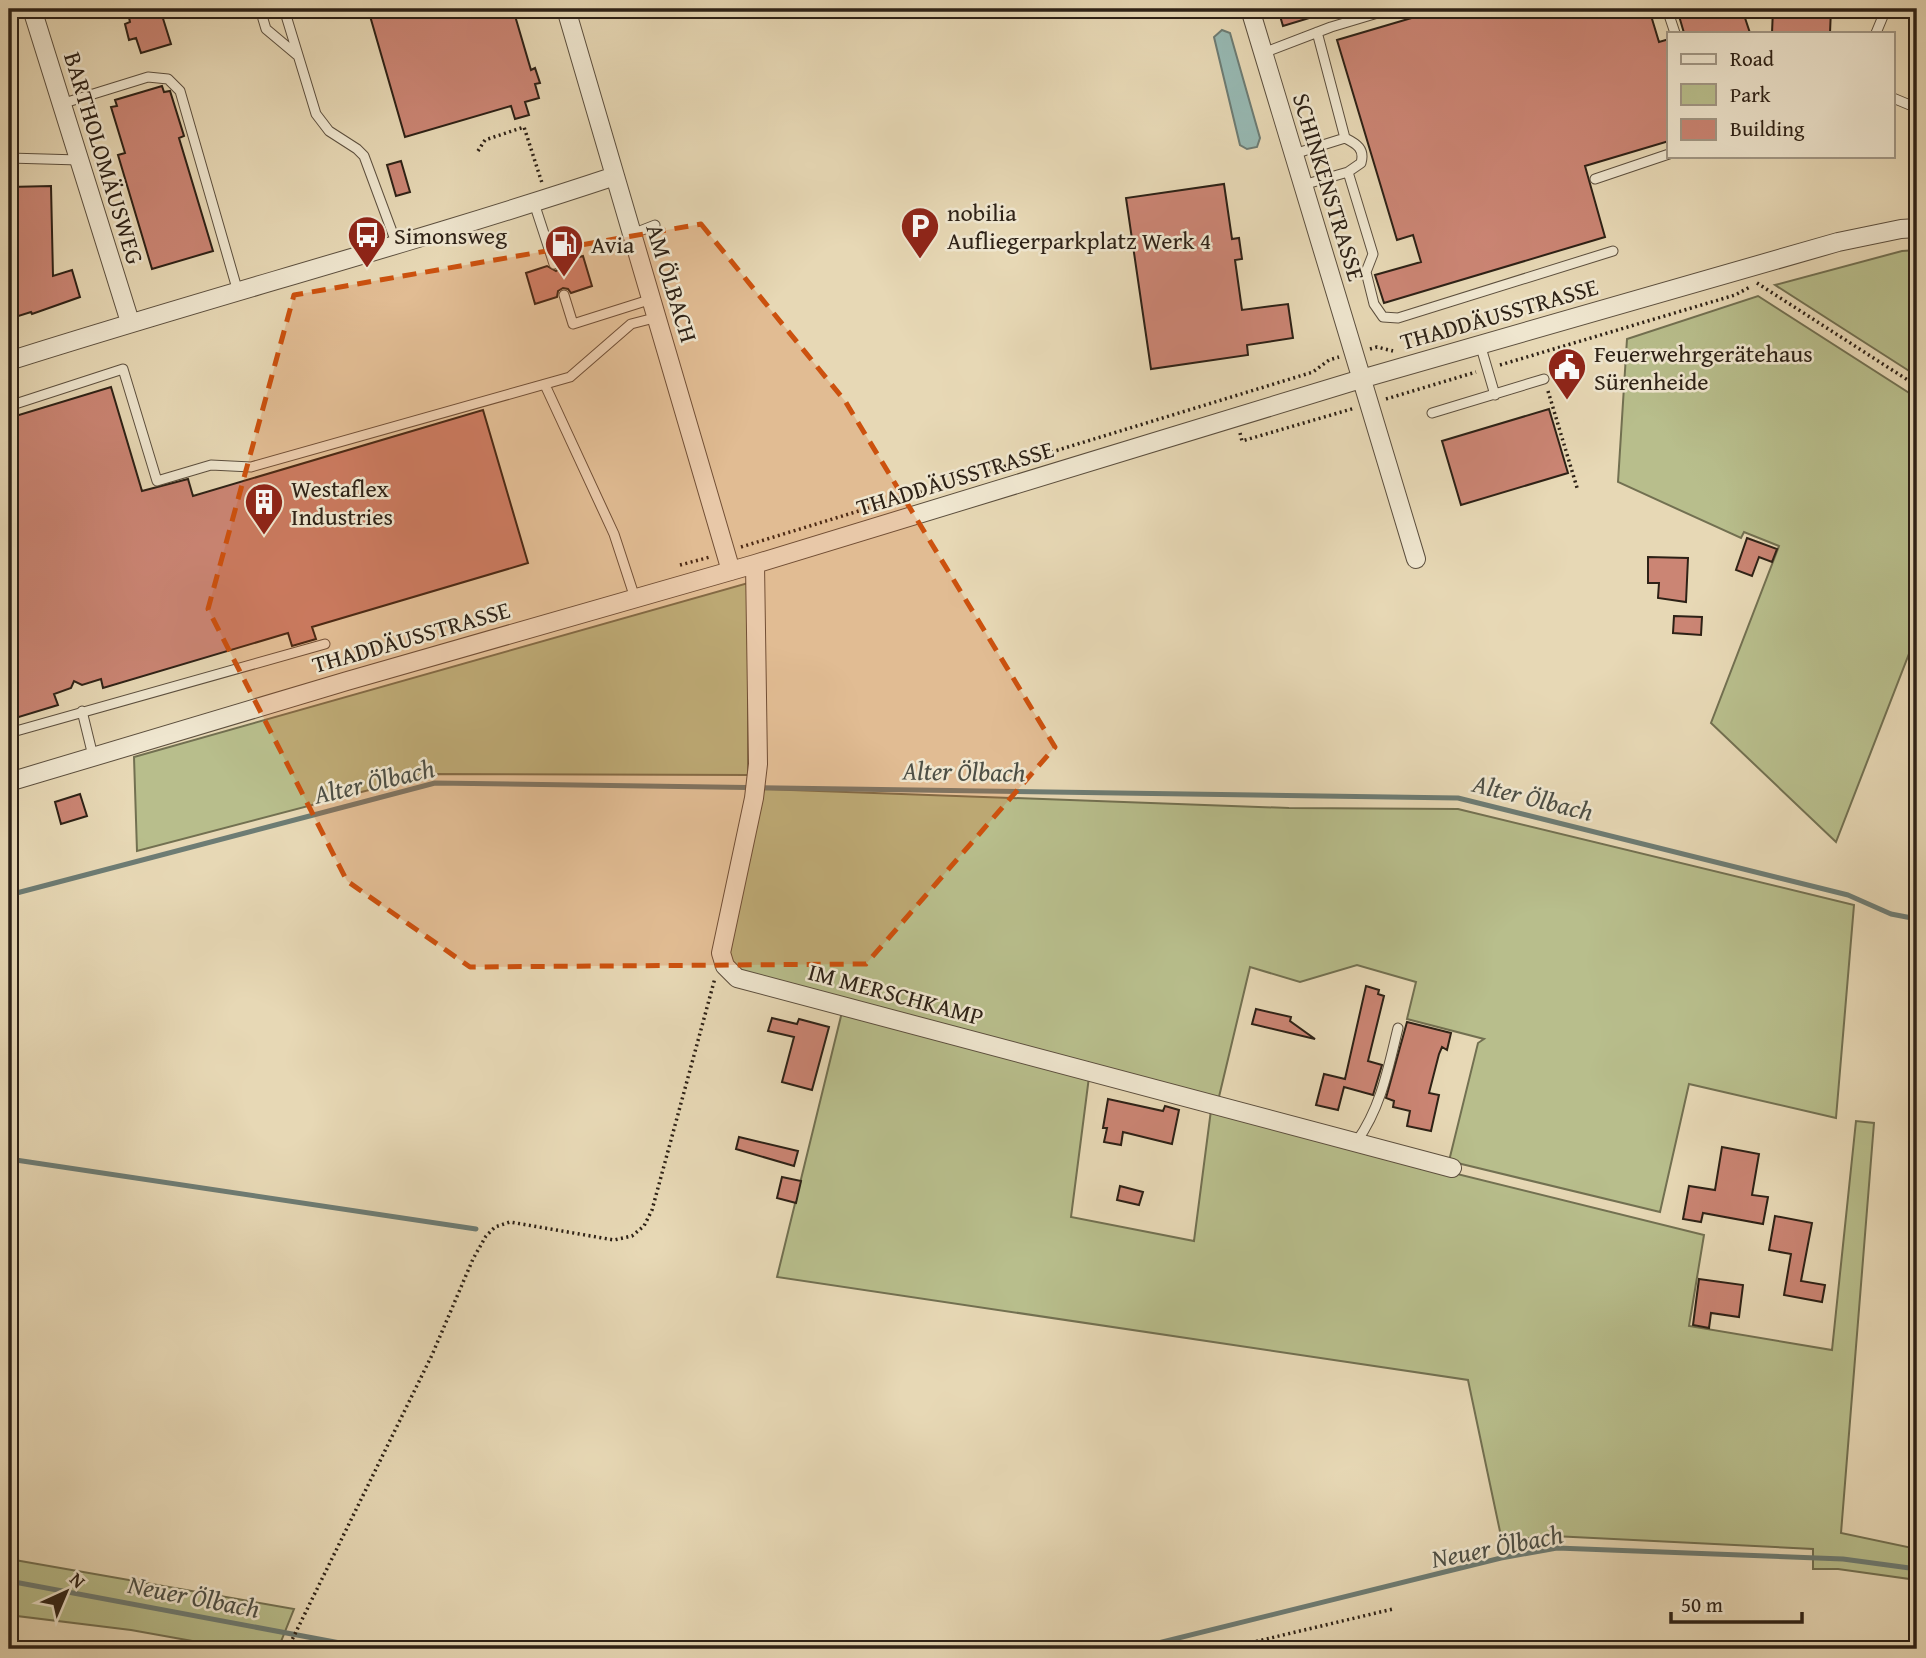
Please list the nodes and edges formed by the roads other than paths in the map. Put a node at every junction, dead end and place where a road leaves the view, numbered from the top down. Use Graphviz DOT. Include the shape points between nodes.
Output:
graph roads {
  1 [pos="32,9"];
  2 [pos="260,9"];
  3 [pos="284,9"];
  4 [pos="566,9"];
  5 [pos="1250,9"];
  6 [pos="1391,9"];
  7 [pos="1667,9"];
  8 [pos="1886,9"];
  9 [pos="1317,32"];
  10 [pos="1675,32"];
  11 [pos="1876,32"];
  12 [pos="1263,52"];
  13 [pos="299,57"];
  14 [pos="1895,100"];
  15 [pos="61,104"];
  16 [pos="1917,108"];
  17 [pos="1345,138"];
  18 [pos="1293,154"];
  19 [pos="1667,155"];
  20 [pos="9,158"];
  21 [pos="79,160"];
  22 [pos="1348,172"];
  23 [pos="615,176"];
  24 [pos="1595,178"];
  25 [pos="1303,185"];
  26 [pos="540,201"];
  27 [pos="655,225"];
  28 [pos="1917,228"];
  29 [pos="632,233"];
  30 [pos="397,245"];
  31 [pos="1613,251"];
  32 [pos="554,264"];
  33 [pos="238,292"];
  34 [pos="564,295"];
  35 [pos="652,299"];
  36 [pos="658,317"];
  37 [pos="131,322"];
  38 [pos="1480,344"];
  39 [pos="9,360"];
  40 [pos="1361,379"];
  41 [pos="1544,379"];
  42 [pos="545,384"];
  43 [pos="1495,395"];
  44 [pos="9,407"];
  45 [pos="1432,413"];
  46 [pos="1416,559"];
  47 [pos="755,564"];
  48 [pos="731,571"];
  49 [pos="635,598"];
  50 [pos="325,644"];
  51 [pos="82,711"];
  52 [pos="9,733"];
  53 [pos="93,756"];
  54 [pos="9,782"];
  55 [pos="1398,1028"];
  56 [pos="1357,1141"];
  57 [pos="1452,1168"];
  1 -- 15 [label="street, BARTHOLOMÄUSWEG"];
  2 -- 13 [label="lane" via="266,29"];
  3 -- 13 [label="lane"];
  4 -- 23 [label="street, AM ÖLBACH"];
  5 -- 12 [label="street, SCHINKENSTRASSE"];
  6 -- 9 [label="lane"];
  7 -- 10 [label="lane"];
  8 -- 11 [label="lane"];
  9 -- 12 [label="lane"];
  9 -- 17 [label="lane"];
  12 -- 18 [label="street, SCHINKENSTRASSE"];
  13 -- 30 [label="lane" via="322,124 357,149 370,166"];
  14 -- 16 [label="lane"];
  15 -- 21 [label="street, BARTHOLOMÄUSWEG"];
  15 -- 33 [label="lane" via="148,77 168,79 180,91"];
  17 -- 18 [label="lane"];
  17 -- 22 [label="lane" via="1358,144 1363,156"];
  18 -- 25 [label="street, SCHINKENSTRASSE"];
  19 -- 24 [label="lane"];
  20 -- 21 [label="lane"];
  21 -- 37 [label="street, BARTHOLOMÄUSWEG"];
  22 -- 25 [label="lane"];
  22 -- 31 [label="lane" via="1373,254 1366,272 1374,304 1383,317 1398,318"];
  23 -- 26 [label="street"];
  23 -- 29 [label="street, AM ÖLBACH"];
  25 -- 40 [label="street, SCHINKENSTRASSE"];
  26 -- 30 [label="street"];
  26 -- 32 [label="lane"];
  27 -- 29 [label="lane"];
  28 -- 38 [label="street, THADDÄUSSTRASSE" via="1838,242"];
  29 -- 35 [label="street, AM ÖLBACH"];
  30 -- 33 [label="street"];
  33 -- 37 [label="street"];
  34 -- 35 [label="lane" via="573,324"];
  35 -- 36 [label="street, AM ÖLBACH"];
  36 -- 42 [label="lane" via="631,324 570,377"];
  36 -- 48 [label="street, AM ÖLBACH"];
  37 -- 39 [label="street"];
  38 -- 40 [label="street, THADDÄUSSTRASSE"];
  38 -- 43 [label="lane"];
  40 -- 46 [label="street, SCHINKENSTRASSE"];
  40 -- 47 [label="street, THADDÄUSSTRASSE"];
  41 -- 43 [label="lane"];
  42 -- 44 [label="lane" via="251,467 211,465 157,481 123,369"];
  42 -- 49 [label="lane" via="614,534"];
  43 -- 45 [label="lane"];
  47 -- 48 [label="street, THADDÄUSSTRASSE"];
  47 -- 56 [label="street, IM MERSCHKAMP" via="758,764 721,953 725,966 737,978"];
  48 -- 49 [label="street, THADDÄUSSTRASSE"];
  49 -- 53 [label="street, THADDÄUSSTRASSE"];
  50 -- 51 [label="lane"];
  51 -- 52 [label="lane"];
  51 -- 53 [label="lane"];
  53 -- 54 [label="street, THADDÄUSSTRASSE"];
  55 -- 56 [label="lane" via="1382,1095"];
  56 -- 57 [label="street, IM MERSCHKAMP"];
}
